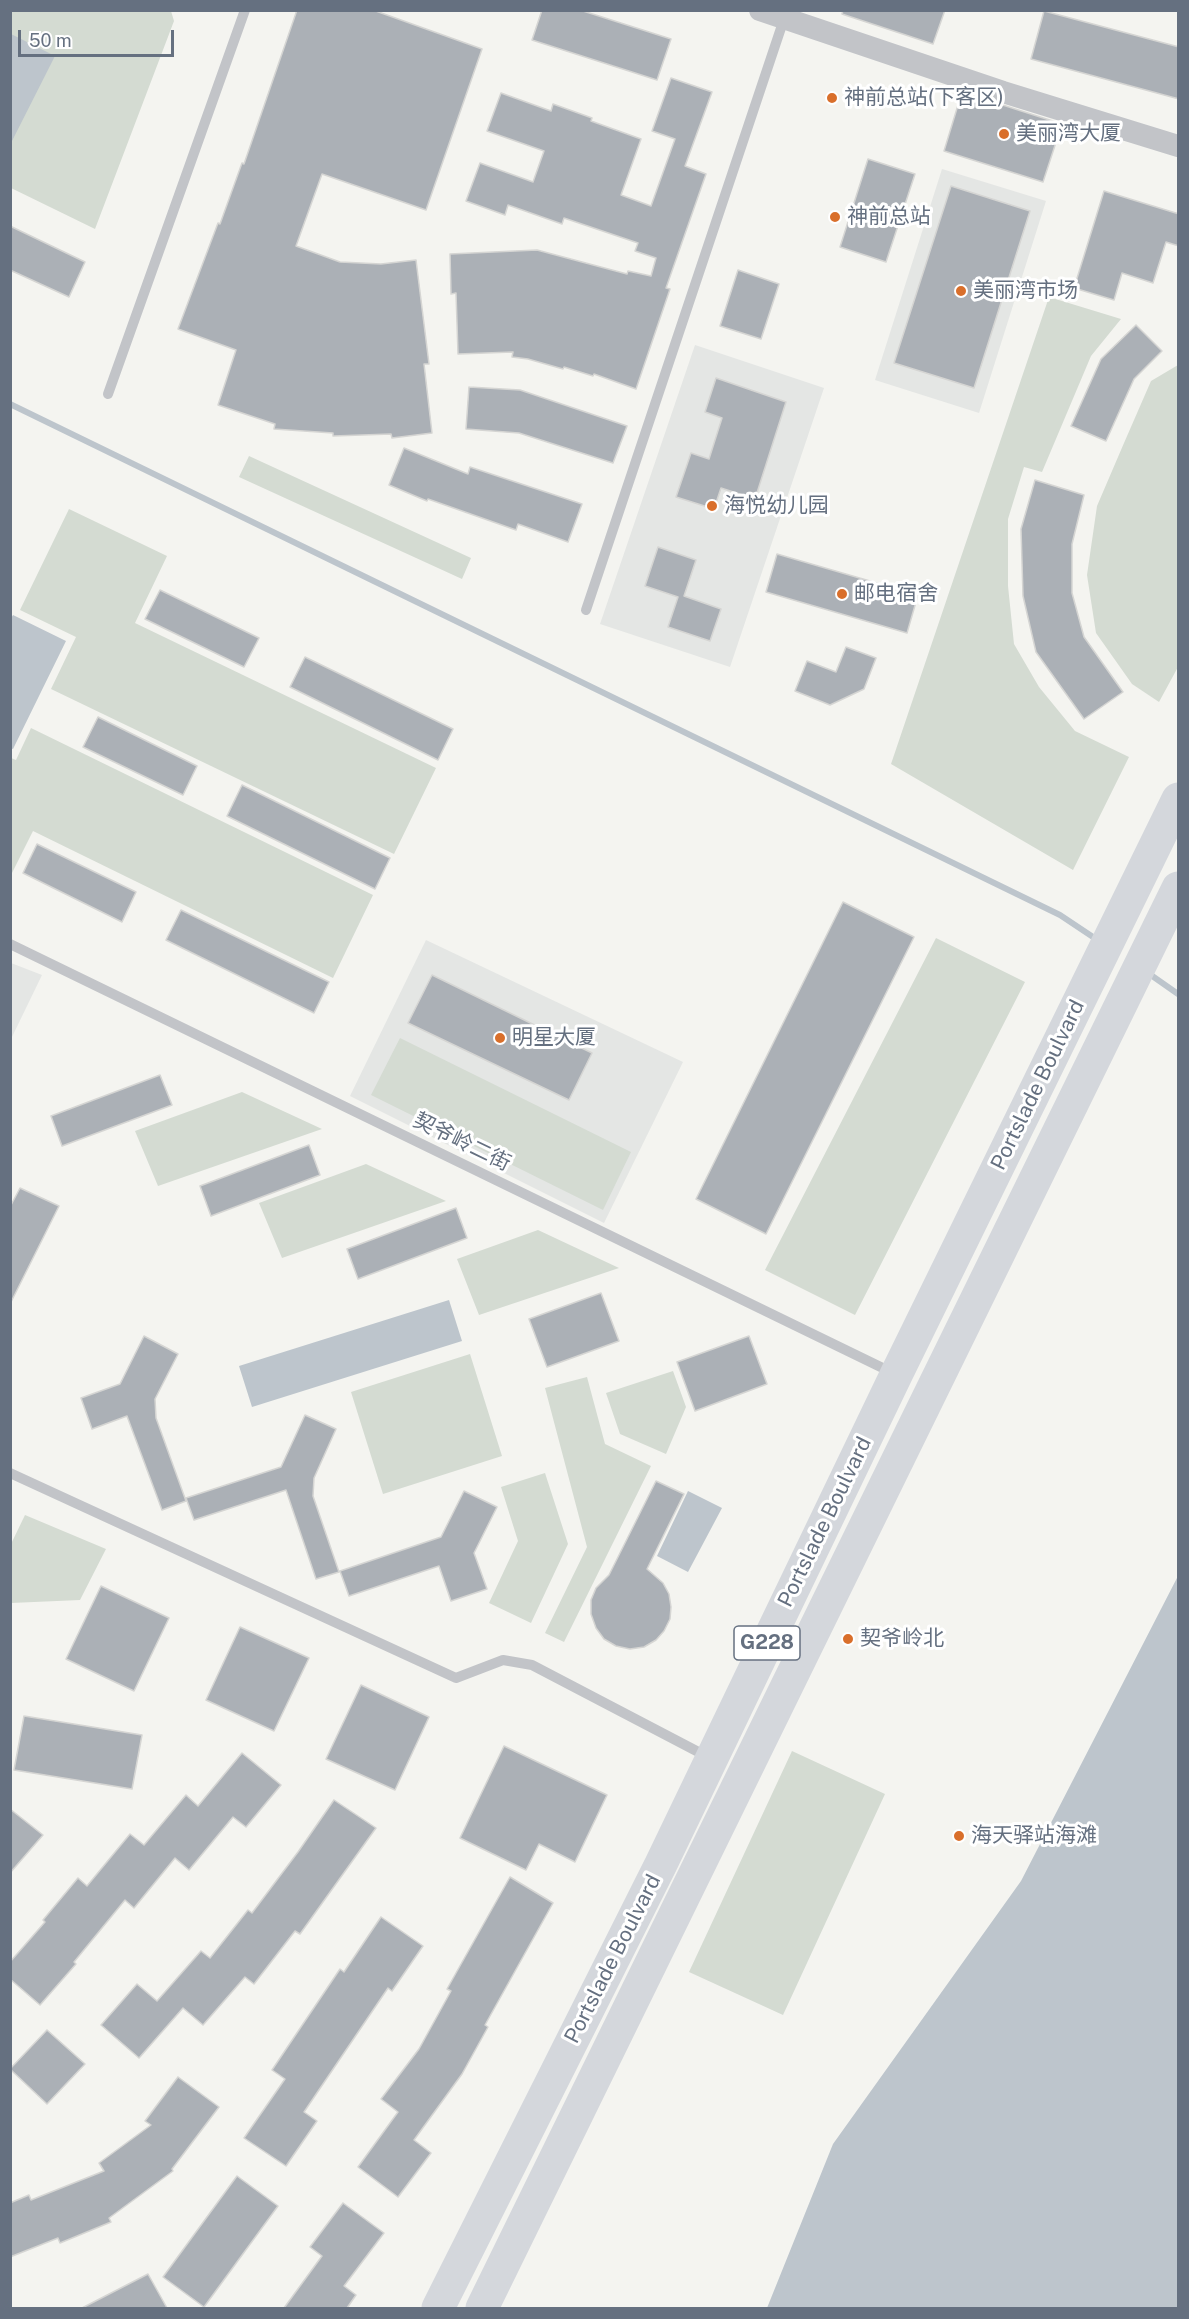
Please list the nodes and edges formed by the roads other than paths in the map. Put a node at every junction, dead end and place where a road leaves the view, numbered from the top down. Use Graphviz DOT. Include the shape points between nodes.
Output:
graph roads {
  1 [pos="245,10"];
  2 [pos="760,10"];
  3 [pos="784,19"];
  4 [pos="1179,146"];
  5 [pos="108,394"];
  6 [pos="586,610"];
  7 [pos="1179,799"];
  8 [pos="1179,888"];
  9 [pos="10,944"];
  10 [pos="896,1375"];
  11 [pos="10,1473"];
  12 [pos="711,1759"];
  13 [pos="438,2308"];
  14 [pos="482,2308"];
  1 -- 5 [label="lane"];
  2 -- 3 [label="street"];
  3 -- 4 [label="street"];
  3 -- 6 [label="lane"];
  7 -- 10 [label="highway, Portslade Boulvard / G228"];
  8 -- 14 [label="highway, Portslade Boulvard / G228"];
  9 -- 10 [label="lane, 契爷岭二街"];
  10 -- 12 [label="highway, Portslade Boulvard / G228"];
  11 -- 12 [label="lane" via="456,1678 503,1660 532,1665"];
  12 -- 13 [label="highway, Portslade Boulvard / G228"];
}
